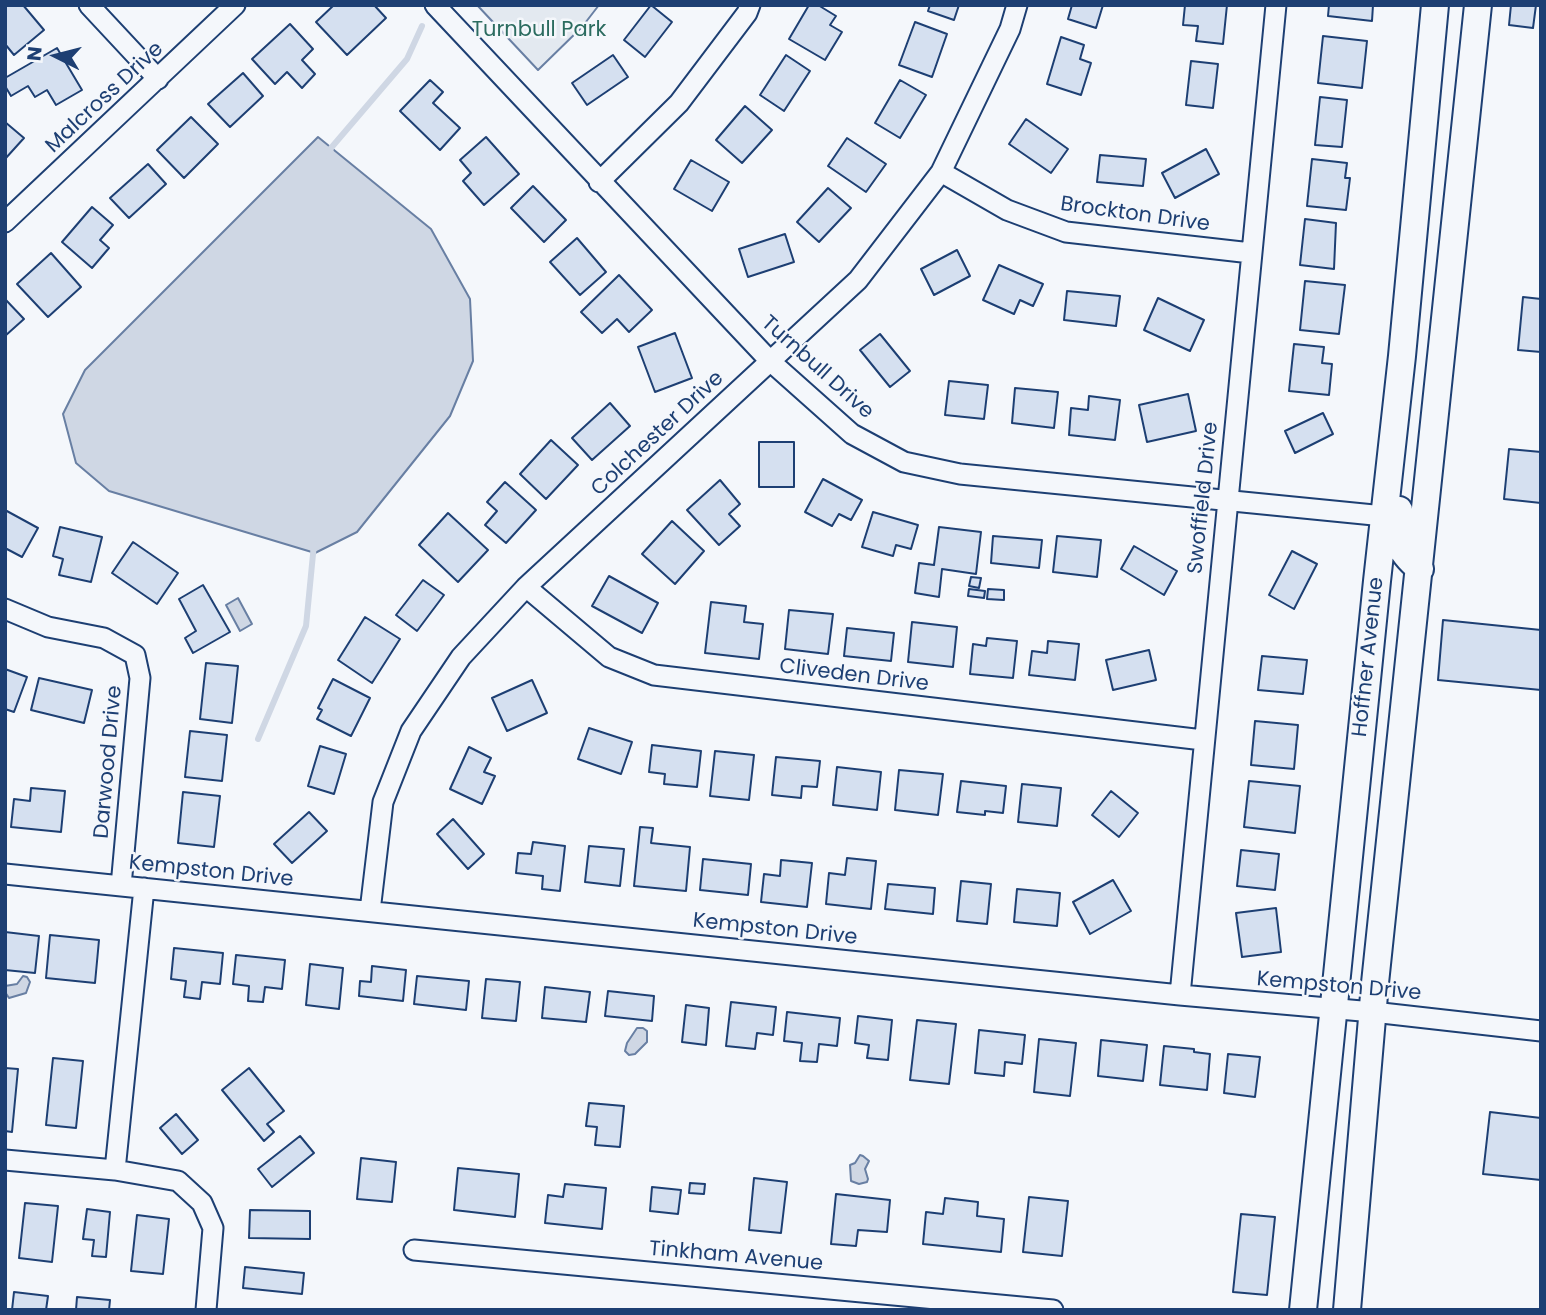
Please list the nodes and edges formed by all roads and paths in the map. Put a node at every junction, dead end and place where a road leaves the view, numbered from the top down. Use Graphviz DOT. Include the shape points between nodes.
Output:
graph roads {
  1 [pos="89,5"];
  2 [pos="235,5"];
  3 [pos="435,5"];
  4 [pos="750,5"];
  5 [pos="1017,5"];
  6 [pos="1276,5"];
  7 [pos="1435,5"];
  8 [pos="1478,5"];
  9 [pos="158,79"];
  10 [pos="941,172"];
  11 [pos="599,182"];
  12 [pos="5,222"];
  13 [pos="1251,253"];
  14 [pos="1408,285"];
  15 [pos="770,361"];
  16 [pos="1227,500"];
  17 [pos="1384,516"];
  18 [pos="1419,569"];
  19 [pos="526,587"];
  20 [pos="5,609"];
  21 [pos="1203,740"];
  22 [pos="5,874"];
  23 [pos="121,886"];
  24 [pos="144,888"];
  25 [pos="370,911"];
  26 [pos="1180,995"];
  27 [pos="1335,1009"];
  28 [pos="1373,1012"];
  29 [pos="1541,1031"];
  30 [pos="5,1160"];
  31 [pos="115,1170"];
  32 [pos="414,1250"];
  33 [pos="206,1310"];
  34 [pos="1053,1310"];
  35 [pos="1303,1310"];
  36 [pos="1348,1310"];
  1 -- 9 [label="street"];
  2 -- 9 [label="street, Malcross Drive"];
  3 -- 11 [label="street, Turnbull Drive"];
  4 -- 11 [label="street" via="679,103"];
  5 -- 10 [label="street, Colchester Drive" via="1010,29"];
  6 -- 13 [label="street, Swoffield Drive"];
  7 -- 14 [label="main road, Hoffner Avenue"];
  8 -- 18 [label="main road, Hoffner Avenue"];
  9 -- 12 [label="street, Malcross Drive"];
  10 -- 13 [label="street, Brockton Drive" via="1007,210 1066,232"];
  10 -- 15 [label="street, Colchester Drive" via="858,279"];
  11 -- 15 [label="street, Turnbull Drive"];
  13 -- 16 [label="street, Swoffield Drive"];
  14 -- 17 [label="main road, Hoffner Avenue"];
  14 -- 18 [label="main road" via="1420,311 1397,533 1404,556"];
  15 -- 16 [label="street, Turnbull Drive" via="852,435 904,463 960,474"];
  15 -- 19 [label="street, Colchester Drive"];
  16 -- 17 [label="street, Turnbull Drive"];
  16 -- 21 [label="street, Swoffield Drive"];
  17 -- 27 [label="main road, Hoffner Avenue"];
  18 -- 28 [label="main road, Hoffner Avenue"];
  19 -- 21 [label="street, Cliveden Drive" via="609,657 654,675"];
  19 -- 25 [label="street, Colchester Drive" via="461,657 411,732 383,802"];
  20 -- 23 [label="street, Darwood Drive" via="48,627 104,638 135,655 140,678"];
  21 -- 26 [label="street, Swoffield Drive"];
  22 -- 23 [label="street, Kempston Drive"];
  23 -- 24 [label="street, Kempston Drive"];
  24 -- 25 [label="street, Kempston Drive"];
  24 -- 31 [label="street"];
  25 -- 26 [label="street, Kempston Drive"];
  26 -- 27 [label="street, Kempston Drive"];
  27 -- 28 [label="street, Kempston Drive"];
  27 -- 35 [label="main road, Hoffner Avenue"];
  28 -- 29 [label="street, Kempston Drive"];
  28 -- 36 [label="main road, Hoffner Avenue"];
  30 -- 31 [label="street"];
  31 -- 33 [label="street" via="178,1181 202,1203 213,1228"];
  32 -- 34 [label="street, Tinkham Avenue"];
}
